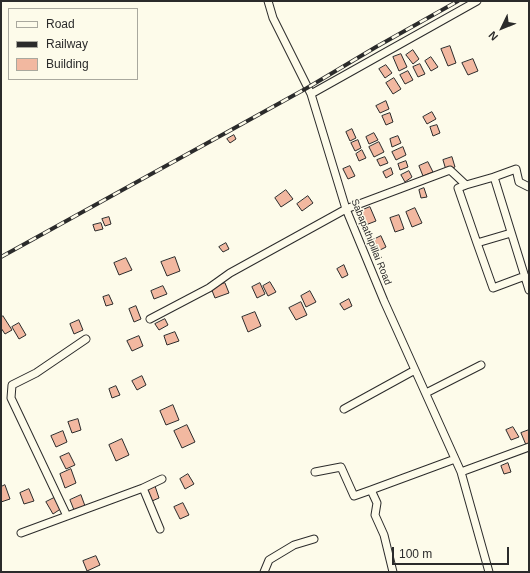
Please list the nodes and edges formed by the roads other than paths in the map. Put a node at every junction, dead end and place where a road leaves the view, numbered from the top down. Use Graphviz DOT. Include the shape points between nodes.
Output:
graph roads {
  1 [pos="268,1"];
  2 [pos="477,1"];
  3 [pos="311,94"];
  4 [pos="494,177"];
  5 [pos="466,185"];
  6 [pos="529,187"];
  7 [pos="346,209"];
  8 [pos="511,232"];
  9 [pos="477,243"];
  10 [pos="524,276"];
  11 [pos="529,290"];
  12 [pos="150,319"];
  13 [pos="86,339"];
  14 [pos="480,365"];
  15 [pos="416,370"];
  16 [pos="426,393"];
  17 [pos="344,409"];
  18 [pos="529,447"];
  19 [pos="455,459"];
  20 [pos="315,472"];
  21 [pos="461,472"];
  22 [pos="162,479"];
  23 [pos="143,488"];
  24 [pos="371,490"];
  25 [pos="67,516"];
  26 [pos="160,529"];
  27 [pos="21,533"];
  28 [pos="314,538"];
  29 [pos="264,572"];
  30 [pos="393,572"];
  31 [pos="489,572"];
  1 -- 3 [label="street, Sabapathipillai Road" via="273,18"];
  2 -- 3 [label="street"];
  3 -- 7 [label="street, Sabapathipillai Road"];
  4 -- 5 [label="street"];
  4 -- 6 [label="street" via="516,169 519,182"];
  4 -- 8 [label="street"];
  5 -- 7 [label="street" via="450,170"];
  5 -- 9 [label="street" via="458,188"];
  7 -- 12 [label="street" via="230,273 210,288"];
  7 -- 15 [label="street, Sabapathipillai Road"];
  8 -- 9 [label="street"];
  8 -- 10 [label="street"];
  9 -- 10 [label="street" via="493,288"];
  10 -- 11 [label="street"];
  13 -- 25 [label="street" via="36,373 12,385 11,398"];
  14 -- 16 [label="street"];
  15 -- 16 [label="street, Sabapathipillai Road"];
  15 -- 17 [label="street"];
  16 -- 19 [label="street, Sabapathipillai Road"];
  18 -- 21 [label="street"];
  19 -- 21 [label="street, Sabapathipillai Road"];
  19 -- 24 [label="street"];
  20 -- 24 [label="street" via="341,467 354,496"];
  21 -- 31 [label="street, Sabapathipillai Road"];
  22 -- 23 [label="street"];
  23 -- 25 [label="street"];
  23 -- 26 [label="street"];
  24 -- 30 [label="street" via="376,502 375,515 384,534"];
  25 -- 27 [label="street"];
  28 -- 29 [label="street" via="294,545 269,560"];
}
